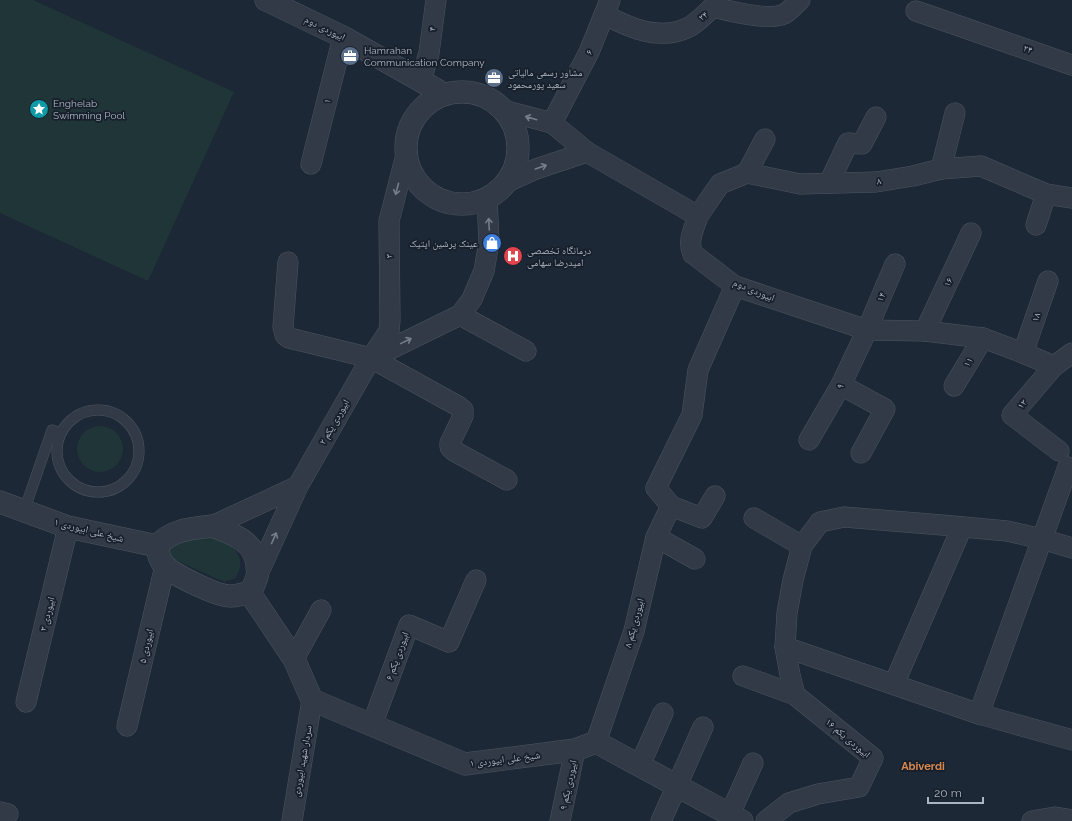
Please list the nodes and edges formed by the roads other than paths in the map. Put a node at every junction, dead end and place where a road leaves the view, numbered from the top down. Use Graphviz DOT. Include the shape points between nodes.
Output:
graph roads {
  1 [pos="266,0"];
  2 [pos="436,0"];
  3 [pos="800,0"];
  4 [pos="715,4"];
  5 [pos="608,7"];
  6 [pos="916,11"];
  7 [pos="343,37"];
  8 [pos="1072,65"];
  9 [pos="434,88"];
  10 [pos="504,110"];
  11 [pos="955,113"];
  12 [pos="876,117"];
  13 [pos="552,124"];
  14 [pos="765,139"];
  15 [pos="407,151"];
  16 [pos="587,152"];
  17 [pos="311,164"];
  18 [pos="942,169"];
  19 [pos="747,173"];
  20 [pos="829,183"];
  21 [pos="505,184"];
  22 [pos="1046,194"];
  23 [pos="487,198"];
  24 [pos="1072,198"];
  25 [pos="698,216"];
  26 [pos="1036,225"];
  27 [pos="971,233"];
  28 [pos="288,262"];
  29 [pos="895,264"];
  30 [pos="1048,281"];
  31 [pos="735,286"];
  32 [pos="460,315"];
  33 [pos="867,330"];
  34 [pos="925,331"];
  35 [pos="983,338"];
  36 [pos="526,351"];
  37 [pos="1023,353"];
  38 [pos="1072,353"];
  39 [pos="370,358"];
  40 [pos="1054,366"];
  41 [pos="841,385"];
  42 [pos="954,386"];
  43 [pos="60,433"];
  44 [pos="809,440"];
  45 [pos="860,454"];
  46 [pos="508,480"];
  47 [pos="298,486"];
  48 [pos="715,496"];
  49 [pos="0,502"];
  50 [pos="671,506"];
  51 [pos="24,511"];
  52 [pos="754,518"];
  53 [pos="212,526"];
  54 [pos="68,527"];
  55 [pos="962,527"];
  56 [pos="656,536"];
  57 [pos="1042,538"];
  58 [pos="802,546"];
  59 [pos="1072,548"];
  60 [pos="161,556"];
  61 [pos="695,559"];
  62 [pos="476,580"];
  63 [pos="253,583"];
  64 [pos="321,610"];
  65 [pos="784,647"];
  66 [pos="294,659"];
  67 [pos="743,676"];
  68 [pos="894,684"];
  69 [pos="794,695"];
  70 [pos="312,700"];
  71 [pos="26,702"];
  72 [pos="663,713"];
  73 [pos="979,714"];
  74 [pos="372,725"];
  75 [pos="127,726"];
  76 [pos="703,727"];
  77 [pos="1072,740"];
  78 [pos="596,742"];
  79 [pos="575,750"];
  80 [pos="754,763"];
  81 [pos="640,765"];
  82 [pos="678,786"];
  83 [pos="736,818"];
  84 [pos="1072,820"];
  85 [pos="292,821"];
  86 [pos="560,821"];
  87 [pos="661,821"];
  88 [pos="766,821"];
  89 [pos="1032,821"];
  1 -- 7 [label="street, ابیوردی دوم"];
  2 -- 9 [label="street, ۴" via="429,53"];
  3 -- 4 [label="street, ۲۴" via="784,14 777,16 746,14"];
  4 -- 5 [label="street, ۲۴" via="688,28 660,35 624,25"];
  5 -- 13 [label="street, ۶" via="590,52"];
  6 -- 8 [label="street, ۲۴"];
  7 -- 9 [label="street, ابیوردی دوم"];
  7 -- 17 [label="street, ۱"];
  9 -- 10 [label="street" via="477,94"];
  9 -- 15 [label="street" via="434,100 416,116 409,133"];
  13 -- 10 [label="street, one-way"];
  10 -- 21 [label="street" via="516,133 518,146 517,160"];
  11 -- 18 [label="street"];
  12 -- 20 [label="street" via="862,144 848,143"];
  13 -- 16 [label="street"];
  14 -- 19 [label="street"];
  15 -- 23 [label="street" via="414,174 425,188 440,199 463,204"];
  15 -- 39 [label="street, ۳, one-way" via="388,221 389,331"];
  21 -- 16 [label="street, one-way" via="536,169"];
  16 -- 25 [label="street"];
  18 -- 20 [label="street, ۸" via="876,182"];
  18 -- 22 [label="street, ۸" via="981,166"];
  19 -- 20 [label="street, ۸" via="800,184"];
  19 -- 25 [label="street" via="720,184"];
  21 -- 23 [label="street"];
  22 -- 24 [label="street, ۸"];
  22 -- 26 [label="street"];
  32 -- 23 [label="street, one-way" via="472,299 484,271 489,242"];
  25 -- 31 [label="street, ابیوردی دوم" via="690,240 692,254"];
  27 -- 34 [label="street, ۱۶"];
  28 -- 39 [label="street" via="283,327 285,335"];
  29 -- 33 [label="street, ۱۴"];
  30 -- 37 [label="street, ۱۸"];
  31 -- 33 [label="street, ابیوردی دوم"];
  31 -- 50 [label="street" via="698,370 692,415 656,488"];
  32 -- 36 [label="street"];
  39 -- 32 [label="street, one-way"];
  33 -- 34 [label="street, ابیوردی دوم"];
  33 -- 41 [label="street, ۹"];
  34 -- 35 [label="street, ابیوردی دوم"];
  35 -- 37 [label="street, ابیوردی دوم"];
  35 -- 42 [label="street, ۱۱"];
  37 -- 40 [label="street, ابیوردی دوم"];
  38 -- 40 [label="street"];
  39 -- 46 [label="street" via="463,410 450,447"];
  39 -- 47 [label="street, ۲ ابیوردی یکم"];
  40 -- 57 [label="street, ۱۳" via="1012,415 1063,459"];
  41 -- 44 [label="street, ۹"];
  41 -- 45 [label="street" via="885,409"];
  43 -- 43 [label="lane" via="78,414 91,410 117,414 128,422 139,446 138,460 133,472 124,483 112,490 84,490 72,484 58,461"];
  43 -- 51 [label="lane" via="52,430"];
  47 -- 53 [label="street"];
  63 -- 47 [label="street, ۲ ابیوردی یکم, one-way"];
  48 -- 50 [label="street" via="702,518"];
  49 -- 51 [label="street, شیخ علی ابیوردی ۱"];
  50 -- 56 [label="street, ۸ ابیوردی یکم"];
  51 -- 54 [label="street, شیخ علی ابیوردی ۱"];
  52 -- 58 [label="street"];
  53 -- 60 [label="street" via="192,528 165,538"];
  53 -- 63 [label="street" via="229,532 249,544 257,561"];
  54 -- 60 [label="street, شیخ علی ابیوردی ۱"];
  54 -- 71 [label="street, ۳ ابیوردی"];
  55 -- 57 [label="street" via="1007,531"];
  55 -- 58 [label="street" via="844,517 820,522"];
  55 -- 68 [label="street"];
  56 -- 61 [label="street"];
  56 -- 78 [label="street, ۸ ابیوردی یکم" via="641,633"];
  57 -- 59 [label="street"];
  57 -- 73 [label="street"];
  58 -- 65 [label="street" via="787,613"];
  60 -- 63 [label="street" via="183,578 210,591 230,596"];
  60 -- 75 [label="street, ۵ ابیوردی"];
  62 -- 74 [label="street, ۶ ابیوردی یکم" via="450,642 409,625"];
  63 -- 66 [label="street"];
  64 -- 66 [label="street"];
  65 -- 68 [label="street"];
  65 -- 69 [label="street"];
  66 -- 70 [label="street"];
  67 -- 69 [label="street"];
  68 -- 73 [label="street"];
  69 -- 88 [label="street, ۱۶ ابیوردی یکم" via="873,758 860,787 818,794 789,804"];
  70 -- 74 [label="street, شیخ علی ابیوردی ۱"];
  70 -- 85 [label="street, سردار شهید ابیوردی"];
  72 -- 81 [label="street"];
  73 -- 77 [label="street"];
  74 -- 79 [label="street, شیخ علی ابیوردی ۱" via="465,764"];
  76 -- 82 [label="street"];
  78 -- 79 [label="street, شیخ علی ابیوردی ۱"];
  78 -- 81 [label="street"];
  79 -- 86 [label="street, ۹ ابیوردی یکم"];
  80 -- 83 [label="street"];
  81 -- 82 [label="street"];
  82 -- 83 [label="street"];
  82 -- 87 [label="street"];
  84 -- 89 [label="street" via="1055,817"];
}
